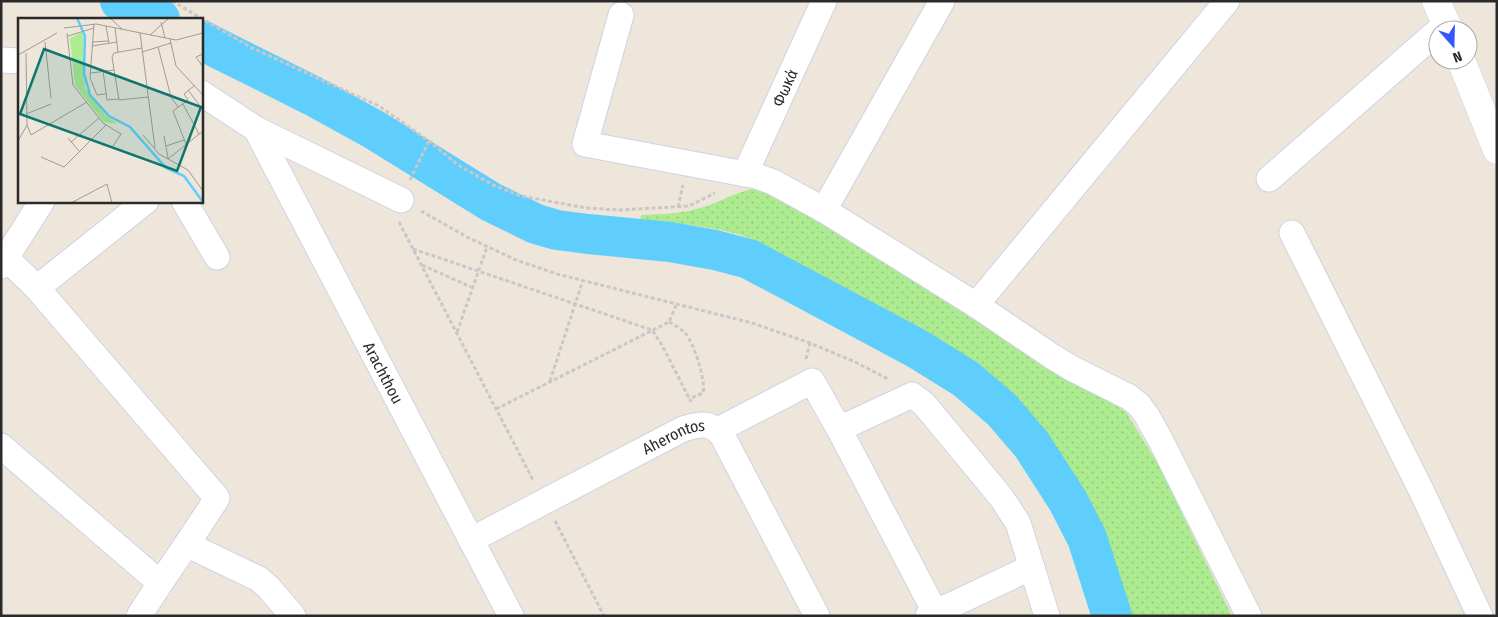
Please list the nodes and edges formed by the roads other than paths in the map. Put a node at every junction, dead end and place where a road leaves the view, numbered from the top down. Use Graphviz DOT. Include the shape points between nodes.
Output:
graph roads {
  1 [pos="824,1"];
  2 [pos="942,1"];
  3 [pos="1227,1"];
  4 [pos="621,15"];
  5 [pos="1428,36"];
  6 [pos="1,60"];
  7 [pos="18,60"];
  8 [pos="1465,70"];
  9 [pos="202,94"];
  10 [pos="256,129"];
  11 [pos="1497,150"];
  12 [pos="745,174"];
  13 [pos="1269,179"];
  14 [pos="401,200"];
  15 [pos="41,202"];
  16 [pos="145,202"];
  17 [pos="185,202"];
  18 [pos="824,210"];
  19 [pos="1292,233"];
  20 [pos="217,257"];
  21 [pos="4,262"];
  22 [pos="37,288"];
  23 [pos="976,305"];
  24 [pos="710,428"];
  25 [pos="839,429"];
  26 [pos="1,446"];
  27 [pos="471,540"];
  28 [pos="188,545"];
  29 [pos="1032,567"];
  30 [pos="160,583"];
  31 [pos="932,614"];
  32 [pos="139,616"];
  33 [pos="293,616"];
  34 [pos="511,616"];
  35 [pos="817,616"];
  36 [pos="1047,616"];
  37 [pos="1249,616"];
  38 [pos="1480,616"];
  1 -- 12 [label="street, Φωκά"];
  2 -- 18 [label="street"];
  3 -- 23 [label="street"];
  4 -- 12 [label="street" via="585,144"];
  5 -- 13 [label="street"];
  6 -- 7 [label="street"];
  8 -- 11 [label="street"];
  9 -- 10 [label="street, Arachthou"];
  10 -- 14 [label="street, Arachthou"];
  10 -- 27 [label="street, Arachthou"];
  12 -- 18 [label="street" via="773,182"];
  15 -- 21 [label="street"];
  16 -- 22 [label="street"];
  17 -- 20 [label="street"];
  18 -- 23 [label="street"];
  19 -- 38 [label="street" via="1422,492"];
  21 -- 22 [label="street"];
  22 -- 28 [label="street" via="217,498"];
  23 -- 37 [label="street" via="1059,361 1129,397 1138,405 1160,439"];
  24 -- 25 [label="street" via="812,381"];
  24 -- 27 [label="street, Aherontos" via="691,427 673,434"];
  24 -- 35 [label="street, Aherontos" via="726,442"];
  25 -- 29 [label="street" via="912,395 924,404 1001,497 1018,523"];
  25 -- 31 [label="street"];
  26 -- 30 [label="street"];
  27 -- 34 [label="street, Arachthou"];
  28 -- 30 [label="street"];
  28 -- 33 [label="street" via="259,579"];
  29 -- 31 [label="street"];
  29 -- 36 [label="street"];
  30 -- 32 [label="street"];
}
